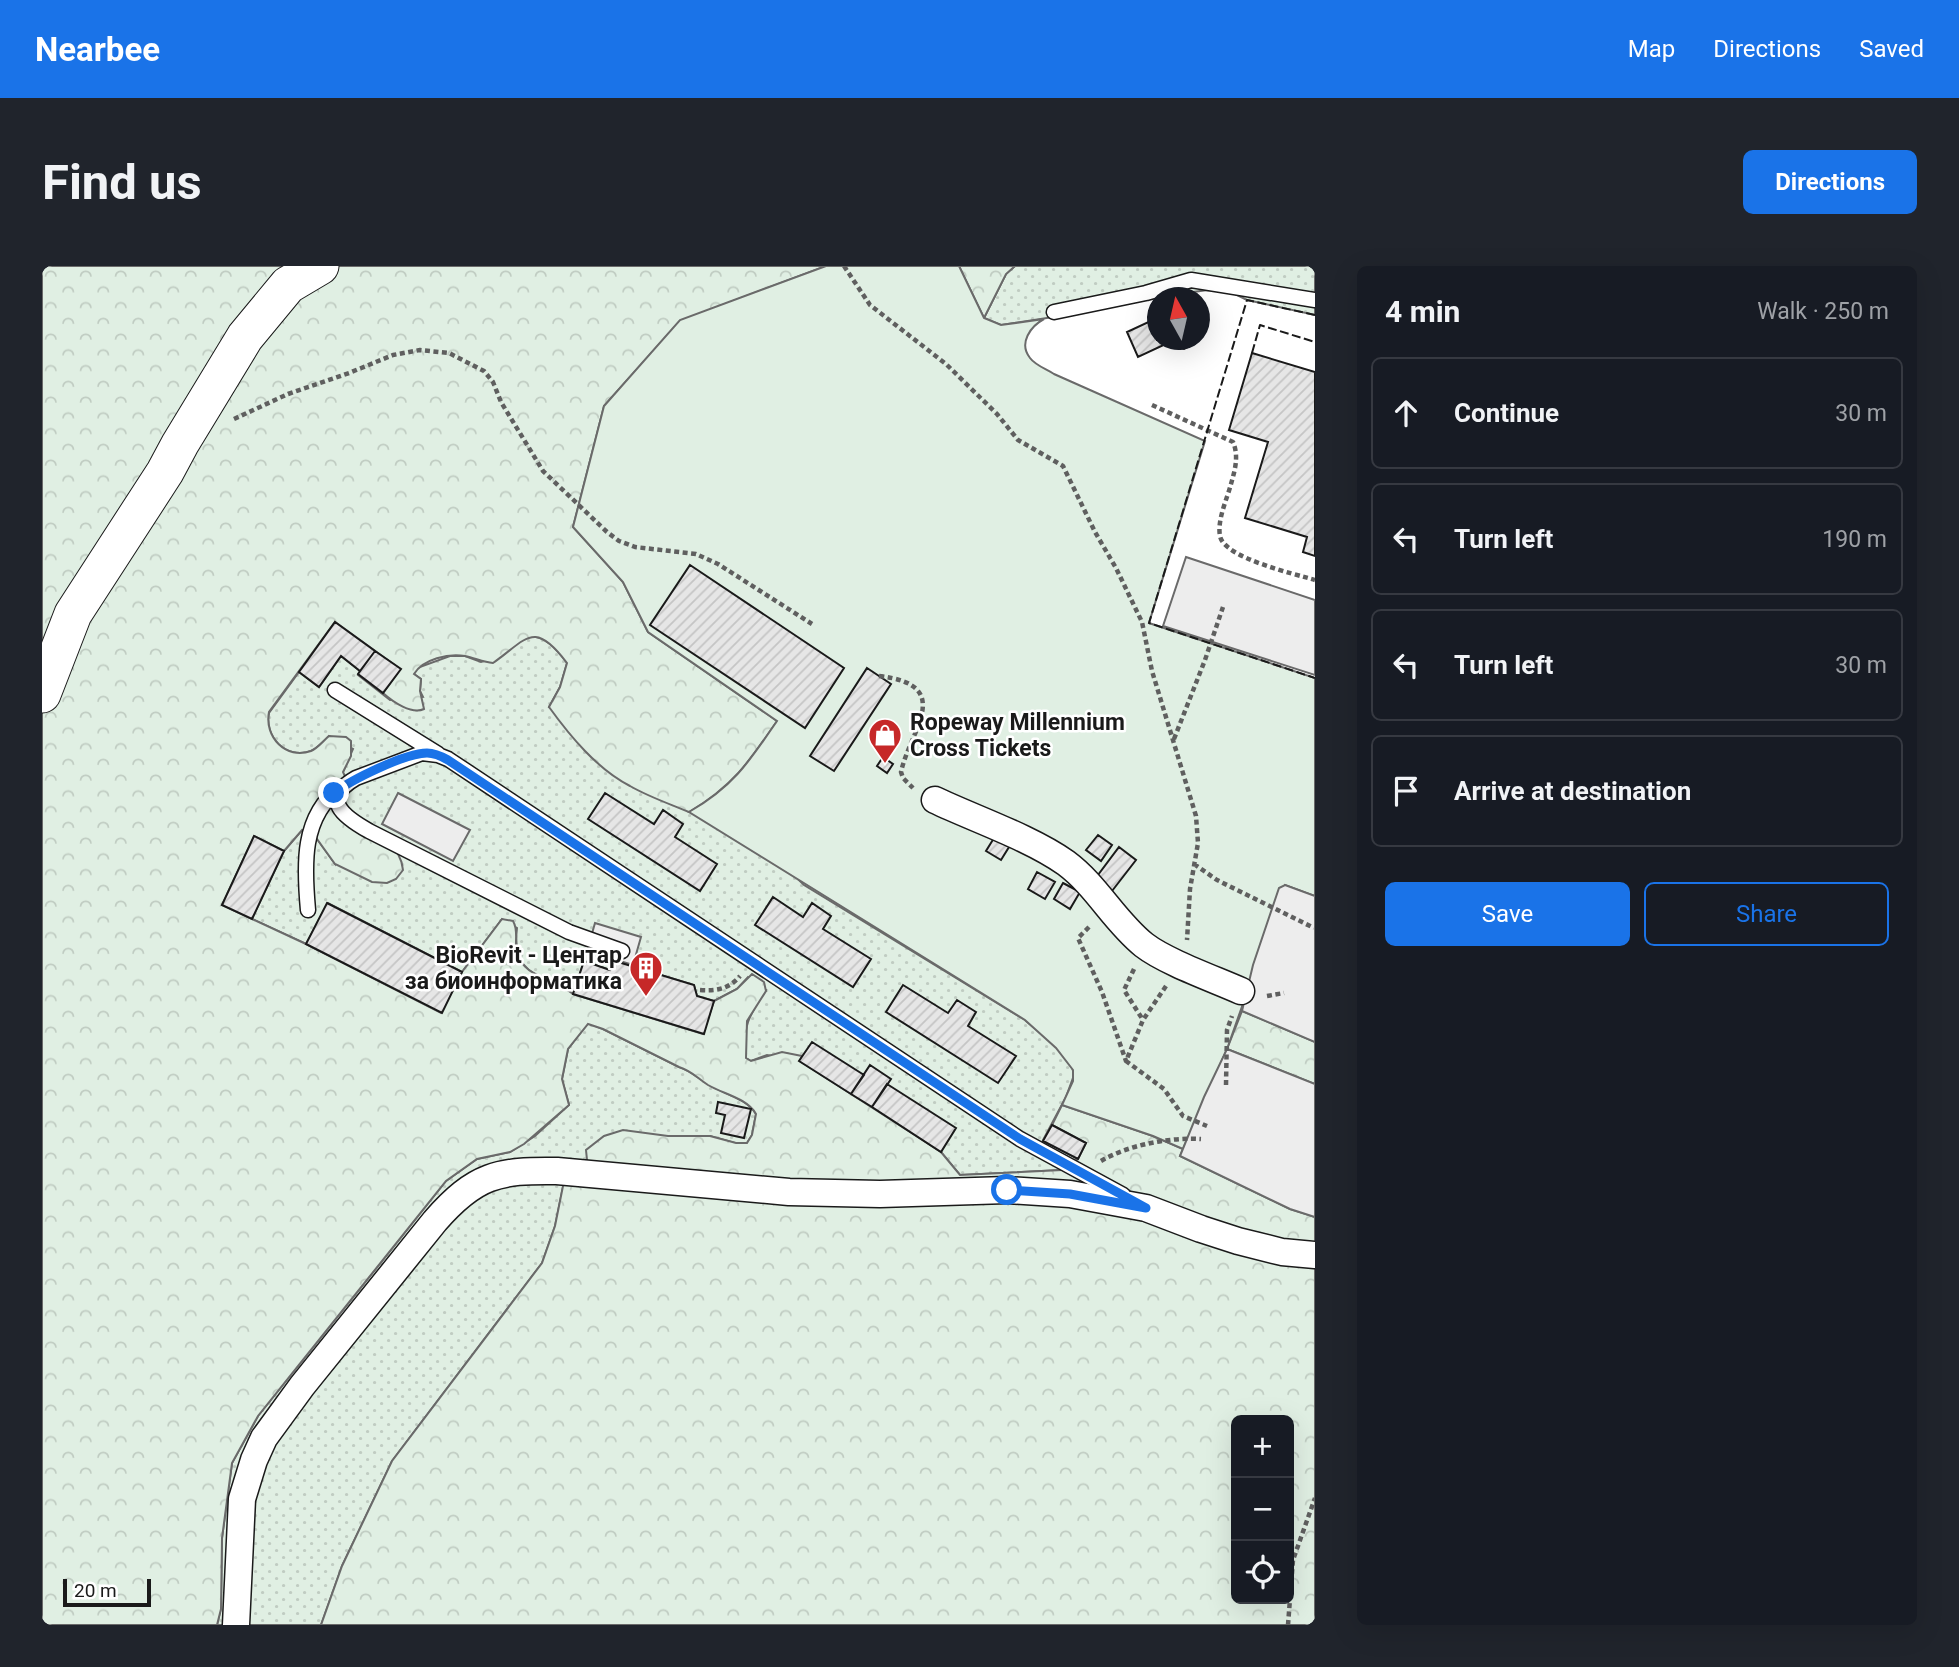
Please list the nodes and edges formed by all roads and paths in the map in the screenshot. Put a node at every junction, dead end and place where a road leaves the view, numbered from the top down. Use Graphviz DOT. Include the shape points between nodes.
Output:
graph roads {
  1 [pos="320,266"];
  2 [pos="844,266"];
  3 [pos="1315,300"];
  4 [pos="1054,312"];
  5 [pos="1152,405"];
  6 [pos="228,422"];
  7 [pos="1315,580"];
  8 [pos="1223,607"];
  9 [pos="812,624"];
  10 [pos="879,676"];
  11 [pos="335,690"];
  12 [pos="42,694"];
  13 [pos="1173,740"];
  14 [pos="448,760"];
  15 [pos="901,775"];
  16 [pos="348,783"];
  17 [pos="935,800"];
  18 [pos="1194,864"];
  19 [pos="1110,907"];
  20 [pos="308,910"];
  21 [pos="1314,928"];
  22 [pos="1145,946"];
  23 [pos="622,951"];
  24 [pos="750,961"];
  25 [pos="1180,964"];
  26 [pos="700,990"];
  27 [pos="1241,991"];
  28 [pos="1143,1020"];
  29 [pos="1227,1030"];
  30 [pos="1126,1061"];
  31 [pos="1226,1084"];
  32 [pos="1207,1126"];
  33 [pos="1201,1139"];
  34 [pos="1083,1175"];
  35 [pos="1146,1208"];
  36 [pos="1315,1255"];
  37 [pos="1315,1498"];
  38 [pos="236,1625"];
  39 [pos="1288,1625"];
  1 -- 12 [label="main road" via="288,285 245,337 166,472 73,614"];
  2 -- 13 [label="path" via="870,305 946,364 1018,440 1063,466 1142,622"];
  3 -- 4 [label="lane" via="1191,280"];
  5 -- 7 [label="path" via="1233,442 1236,467 1219,534 1224,546 1238,555"];
  6 -- 9 [label="path" via="393,355 420,350 449,354 484,371 543,471 619,541 696,554"];
  8 -- 13 [label="path"];
  10 -- 15 [label="path" via="909,684 923,703 921,723"];
  11 -- 14 [label="lane"];
  13 -- 18 [label="path" via="1196,816"];
  14 -- 16 [label="lane" via="422,753"];
  14 -- 24 [label="lane"];
  16 -- 20 [label="lane" via="324,802 311,829 305,862"];
  16 -- 23 [label="lane" via="337,799 346,818 569,932"];
  17 -- 19 [label="street" via="1039,846 1066,863"];
  18 -- 21 [label="path"];
  18 -- 25 [label="path"];
  19 -- 22 [label="street"];
  19 -- 30 [label="path" via="1078,938"];
  22 -- 25 [label="street"];
  22 -- 28 [label="path" via="1124,990"];
  24 -- 26 [label="path" via="726,987"];
  24 -- 34 [label="lane" via="1020,1139"];
  25 -- 27 [label="street"];
  25 -- 28 [label="path"];
  28 -- 30 [label="path"];
  29 -- 31 [label="path"];
  30 -- 32 [label="path" via="1164,1089 1183,1116"];
  33 -- 34 [label="path" via="1122,1152"];
  34 -- 35 [label="lane"];
  35 -- 36 [label="street" via="1238,1241"];
  35 -- 38 [label="street" via="1041,1191 789,1192 524,1170 487,1178 469,1187 435,1221 264,1438 242,1499"];
  37 -- 39 [label="path" via="1293,1560"];
}
